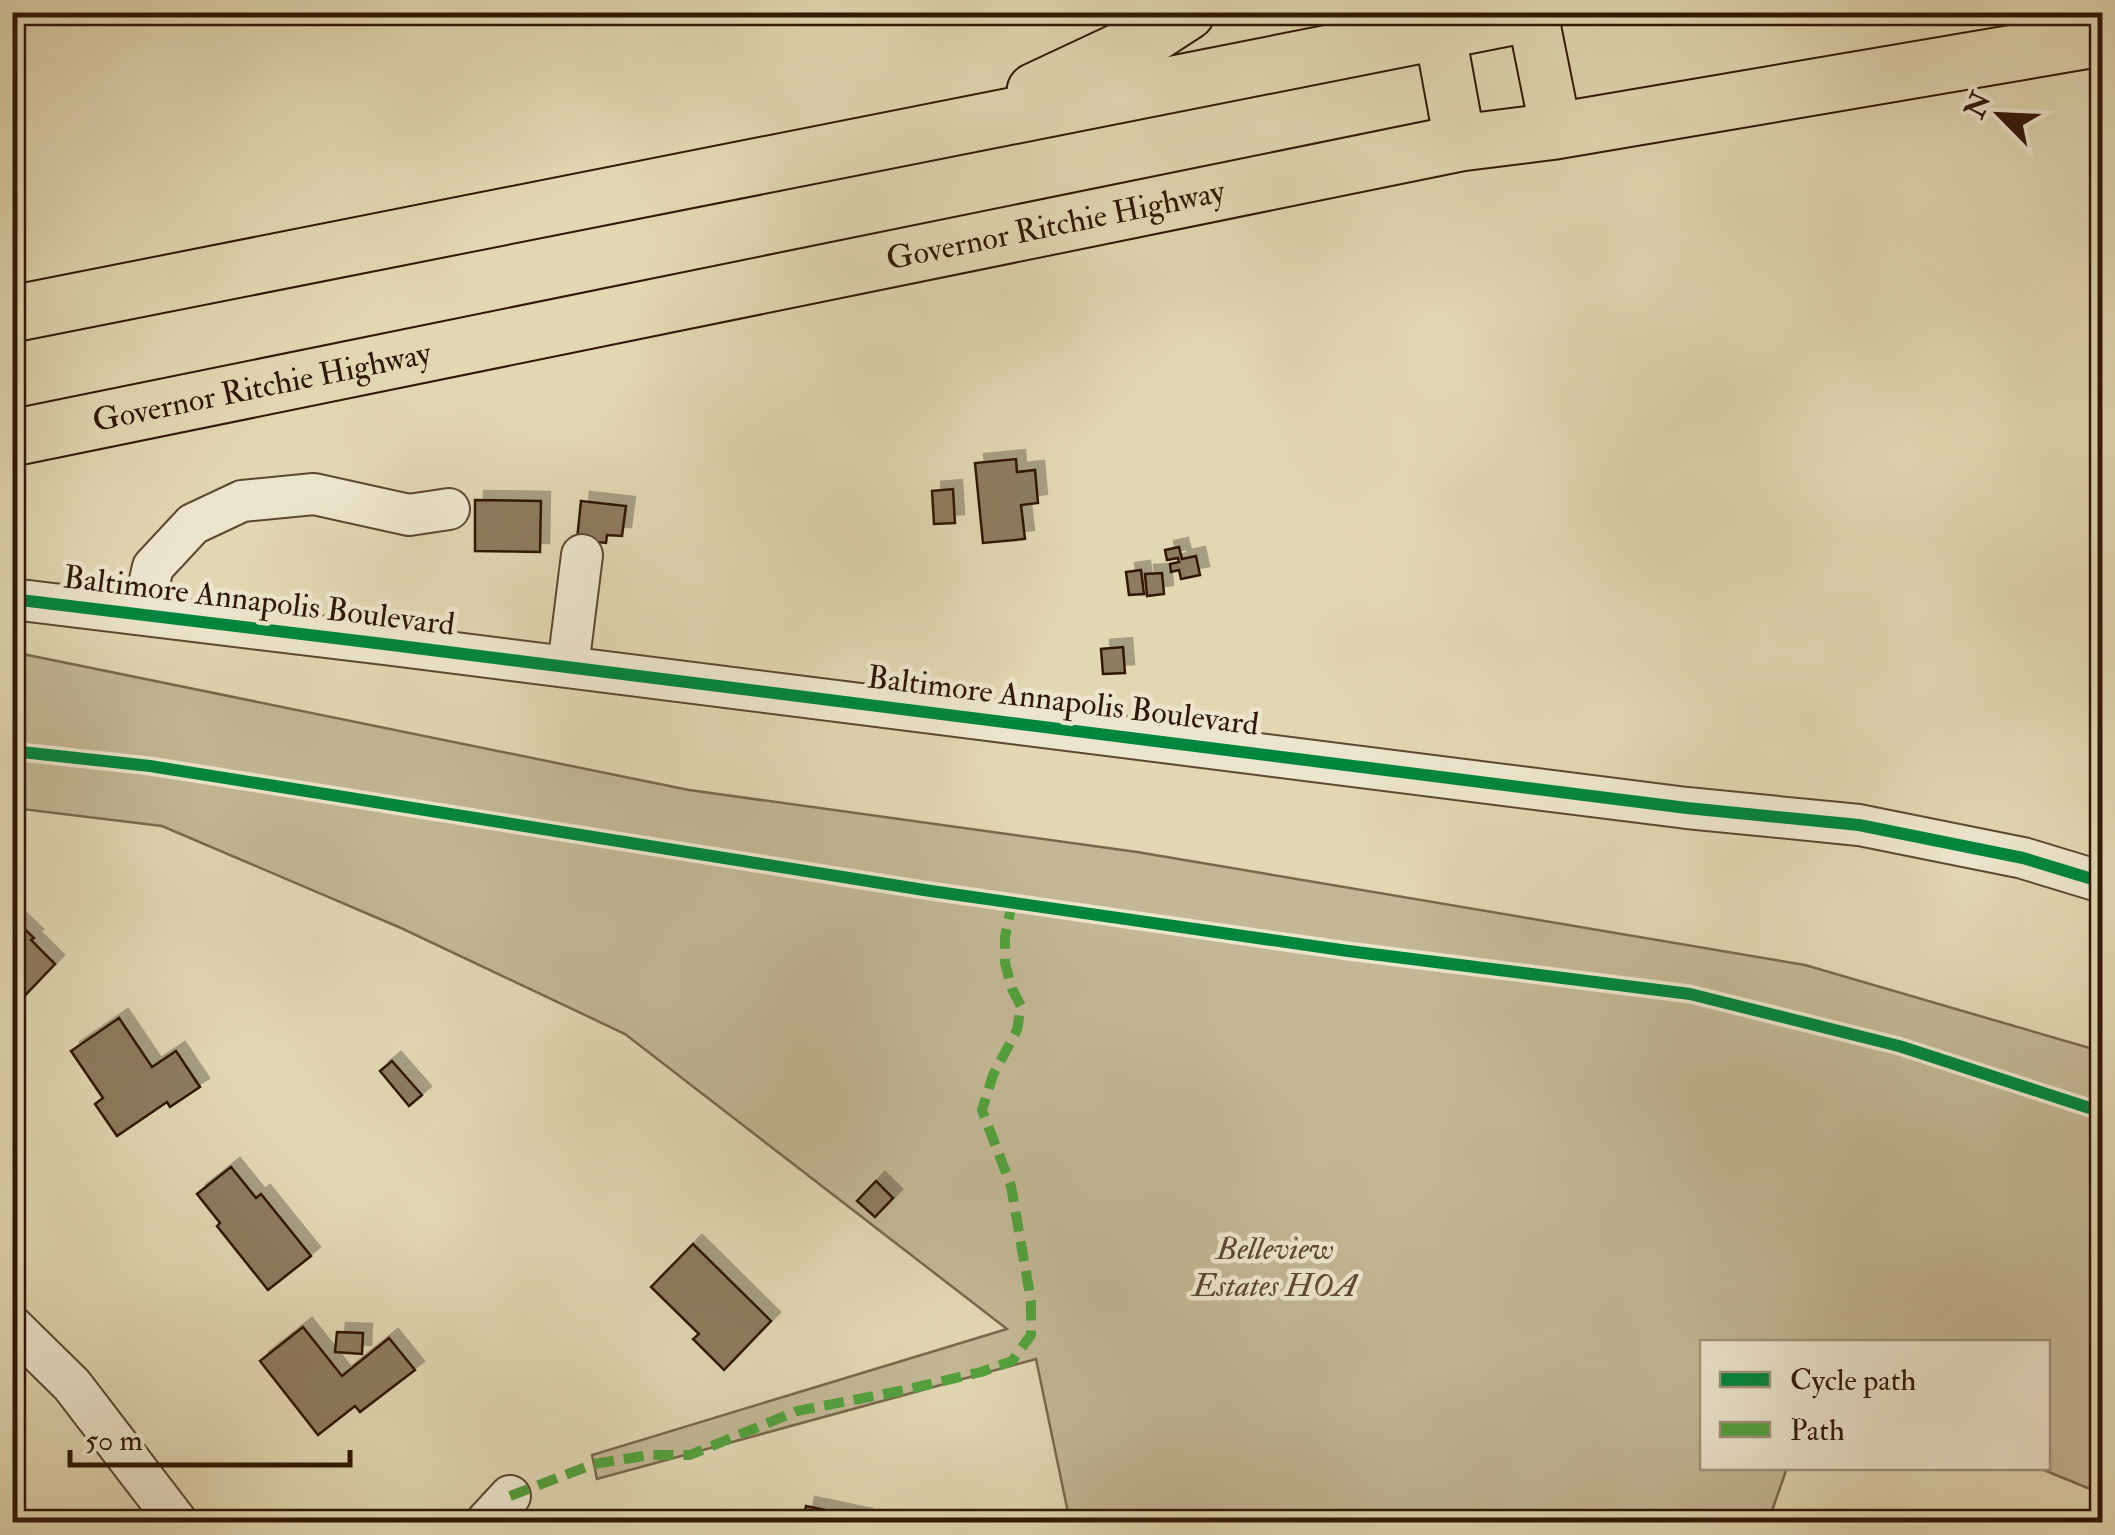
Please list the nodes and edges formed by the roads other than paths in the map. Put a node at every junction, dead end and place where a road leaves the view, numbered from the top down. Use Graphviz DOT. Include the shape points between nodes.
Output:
graph roads {
  1 [pos="1188,12"];
  2 [pos="1533,13"];
  3 [pos="1437,22"];
  4 [pos="2102,38"];
  5 [pos="958,128"];
  6 [pos="1556,132"];
  7 [pos="1460,144"];
  8 [pos="12,314"];
  9 [pos="12,438"];
  10 [pos="449,509"];
  11 [pos="582,555"];
  12 [pos="12,599"];
  13 [pos="142,614"];
  14 [pos="568,667"];
  15 [pos="2102,882"];
  16 [pos="12,1326"];
  17 [pos="177,1522"];
  1 -- 5 [label="highway" via="1144,40"];
  2 -- 3 [label="highway"];
  2 -- 6 [label="main road"];
  3 -- 5 [label="highway"];
  3 -- 7 [label="main road"];
  4 -- 6 [label="highway, Governor Ritchie Highway"];
  5 -- 8 [label="highway"];
  6 -- 7 [label="highway, Governor Ritchie Highway"];
  7 -- 9 [label="highway, Governor Ritchie Highway"];
  10 -- 13 [label="street" via="409,515 314,494 242,502 193,524 153,567"];
  11 -- 14 [label="street"];
  12 -- 13 [label="street, Baltimore Annapolis Boulevard"];
  13 -- 14 [label="street, Baltimore Annapolis Boulevard"];
  14 -- 15 [label="street, Baltimore Annapolis Boulevard" via="1859,825 2023,858"];
  16 -- 17 [label="street" via="72,1385"];
}
